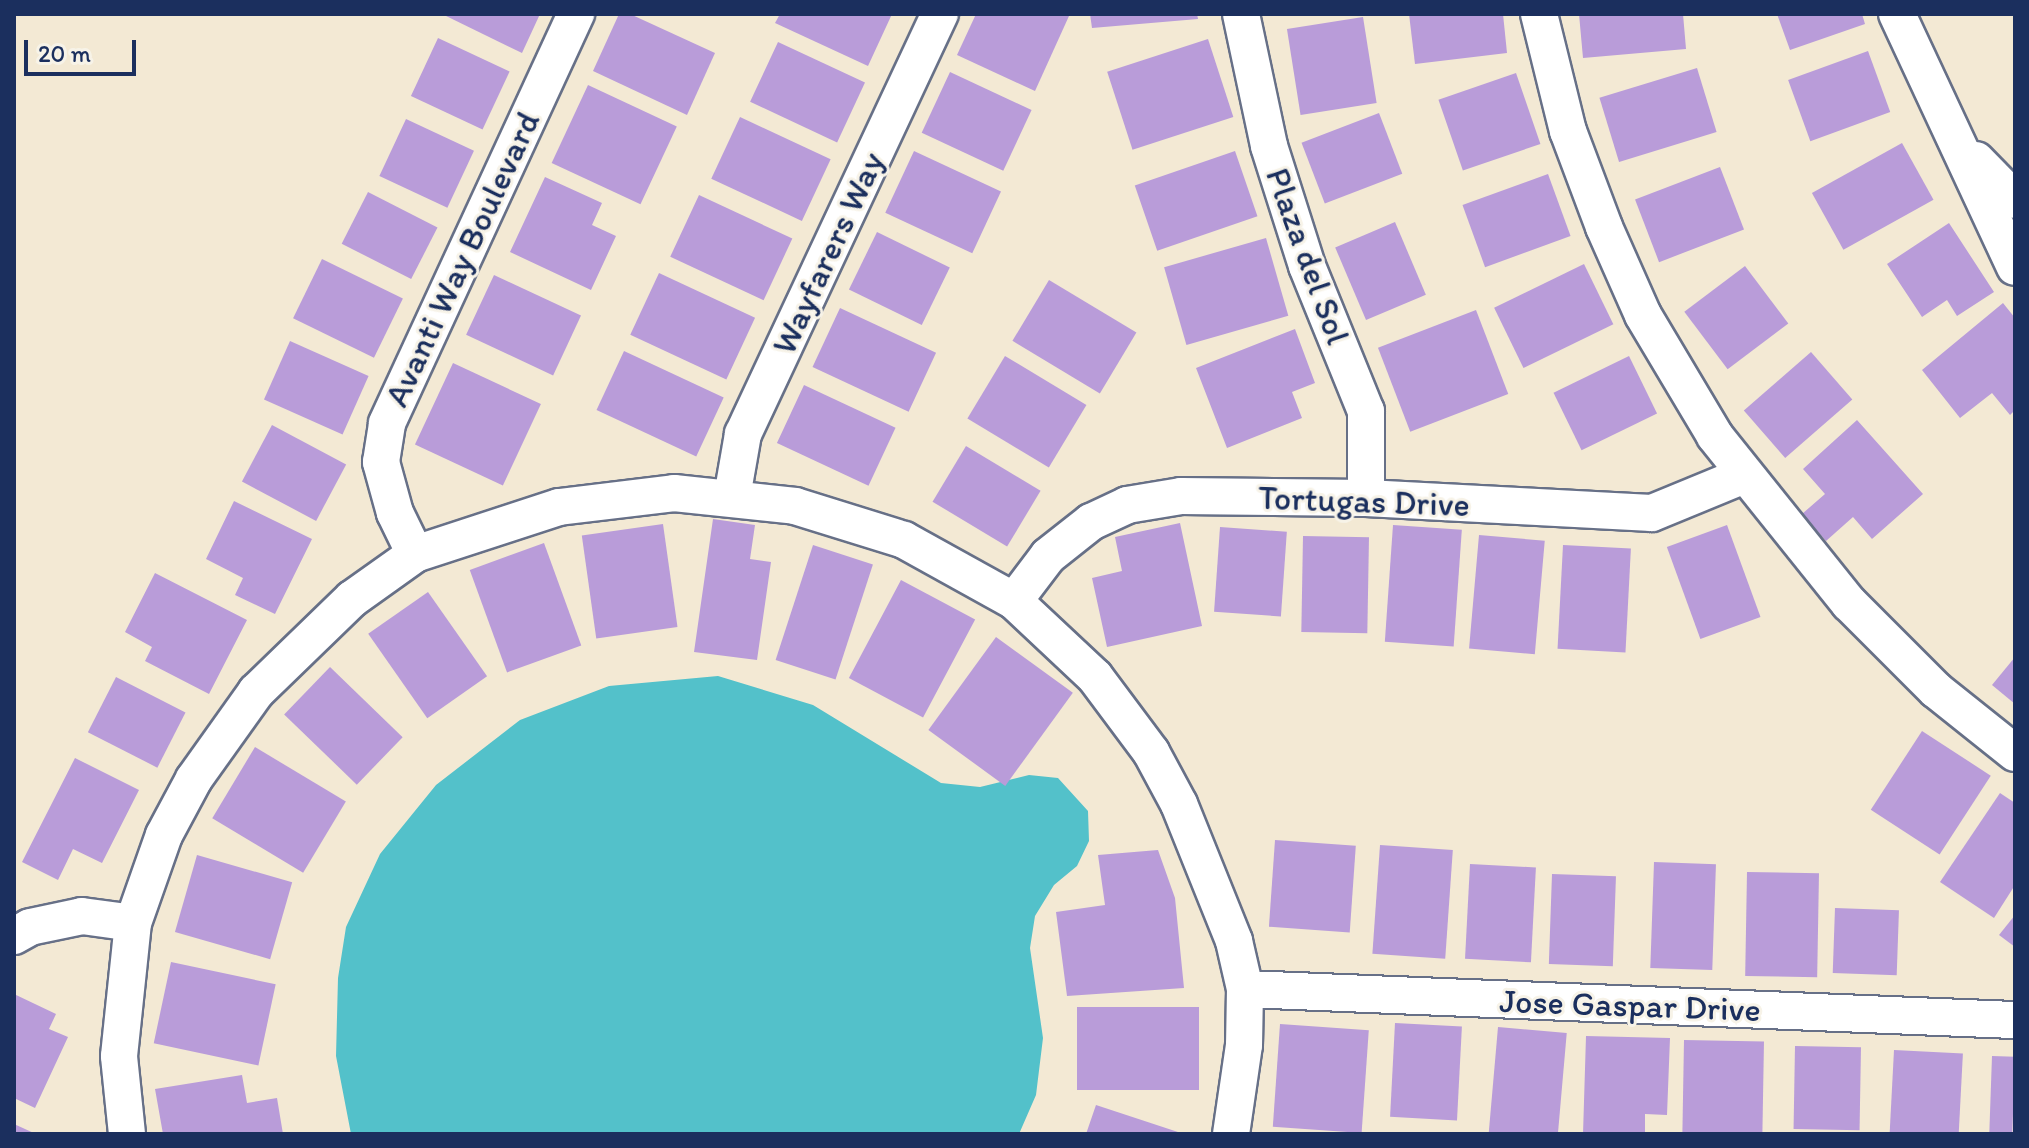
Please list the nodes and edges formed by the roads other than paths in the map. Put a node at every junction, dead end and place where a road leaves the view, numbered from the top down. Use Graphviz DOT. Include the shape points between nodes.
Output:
graph roads {
  1 [pos="576,14"];
  2 [pos="940,14"];
  3 [pos="1241,14"];
  4 [pos="1539,14"];
  5 [pos="1897,14"];
  6 [pos="1961,144"];
  7 [pos="2015,200"];
  8 [pos="2015,267"];
  9 [pos="1744,475"];
  10 [pos="732,497"];
  11 [pos="1366,498"];
  12 [pos="415,554"];
  13 [pos="1014,601"];
  14 [pos="2015,753"];
  15 [pos="133,923"];
  16 [pos="14,936"];
  17 [pos="1245,989"];
  18 [pos="2015,1020"];
  19 [pos="127,1134"];
  20 [pos="1231,1134"];
  1 -- 12 [label="street, Avanti Way Boulevard" via="387,423 381,462 395,513"];
  2 -- 10 [label="street, Wayfarers Way" via="743,434"];
  3 -- 11 [label="street, Plaza del Sol" via="1269,146 1307,266 1366,411"];
  4 -- 9 [label="street" via="1568,131 1632,290 1687,392"];
  5 -- 6 [label="street"];
  6 -- 7 [label="street"];
  6 -- 8 [label="street"];
  9 -- 11 [label="street, Tortugas Drive" via="1652,513"];
  9 -- 14 [label="street" via="1849,603 1936,690"];
  10 -- 12 [label="street" via="674,493 559,507"];
  10 -- 13 [label="street" via="834,515 904,540"];
  11 -- 13 [label="street, Tortugas Drive" via="1181,496 1127,505 1091,522 1048,556"];
  12 -- 15 [label="street" via="352,599 303,644 224,732 164,835"];
  13 -- 17 [label="street" via="1095,677 1151,752 1179,804 1234,941"];
  15 -- 16 [label="street" via="82,916 30,927"];
  15 -- 19 [label="street" via="119,1056"];
  17 -- 18 [label="street, Jose Gaspar Drive"];
  17 -- 20 [label="street" via="1244,1045"];
}
